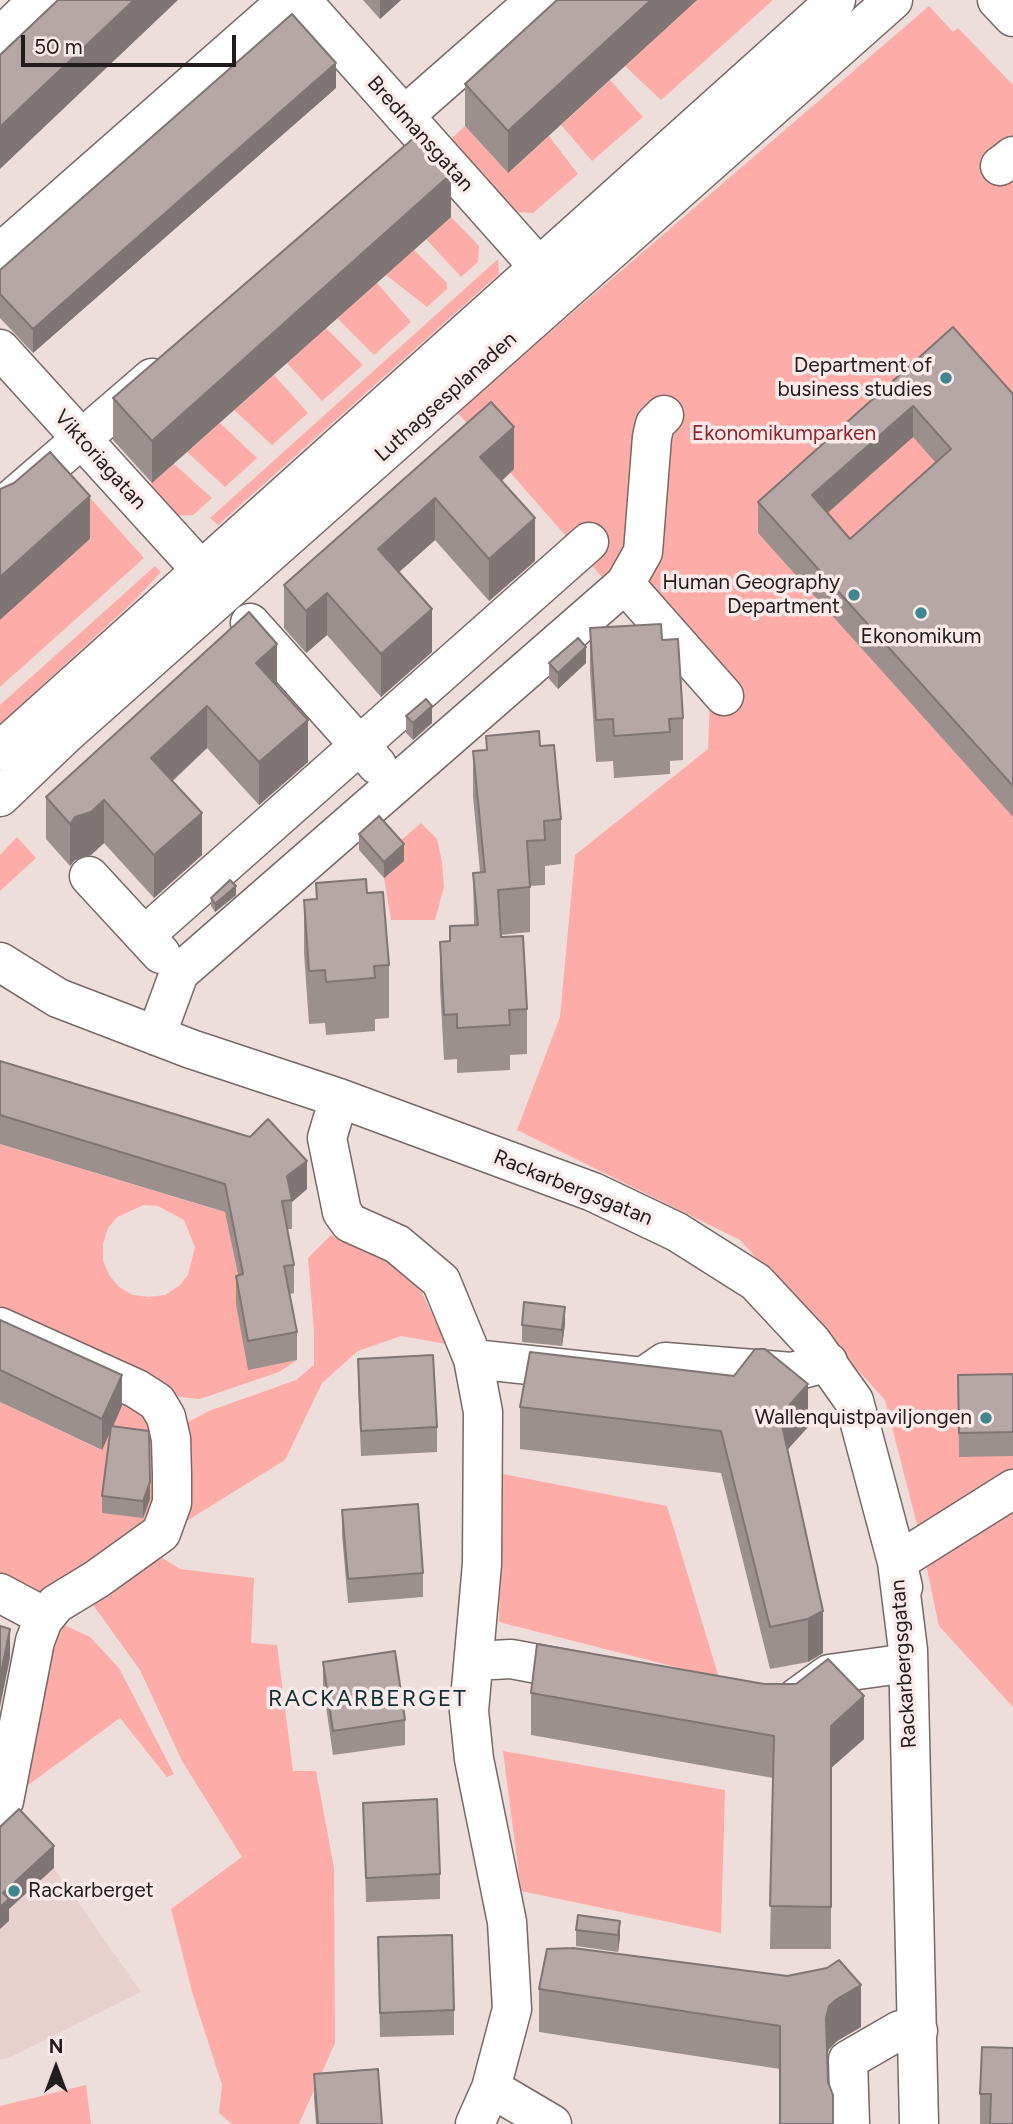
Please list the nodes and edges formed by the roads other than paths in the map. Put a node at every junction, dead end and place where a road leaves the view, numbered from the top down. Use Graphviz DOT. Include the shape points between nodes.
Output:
graph roads {
  1 [pos="38,0"];
  2 [pos="288,0"];
  3 [pos="301,0"];
  4 [pos="536,0"];
  5 [pos="836,0"];
  6 [pos="893,0"];
  7 [pos="996,0"];
  8 [pos="1013,17"];
  9 [pos="0,37"];
  10 [pos="415,128"];
  11 [pos="395,168"];
  12 [pos="0,253"];
  13 [pos="540,268"];
  14 [pos="0,349"];
  15 [pos="175,357"];
  16 [pos="664,415"];
  17 [pos="81,439"];
  18 [pos="0,509"];
  19 [pos="589,542"];
  20 [pos="201,570"];
  21 [pos="625,584"];
  22 [pos="250,623"];
  23 [pos="724,696"];
  24 [pos="359,746"];
  25 [pos="0,751"];
  26 [pos="395,785"];
  27 [pos="0,797"];
  28 [pos="89,876"];
  29 [pos="144,936"];
  30 [pos="0,962"];
  31 [pos="179,973"];
  32 [pos="156,1036"];
  33 [pos="339,1098"];
  34 [pos="0,1327"];
  35 [pos="473,1359"];
  36 [pos="828,1362"];
  37 [pos="1013,1489"];
  38 [pos="897,1562"];
  39 [pos="0,1593"];
  40 [pos="45,1617"];
  41 [pos="922,1624"];
  42 [pos="474,1661"];
  43 [pos="908,1663"];
  44 [pos="617,1678"];
  45 [pos="762,1705"];
  46 [pos="0,1807"];
  47 [pos="548,1970"];
  48 [pos="510,1972"];
  49 [pos="918,2031"];
  50 [pos="491,2088"];
  51 [pos="475,2124"];
  52 [pos="552,2124"];
  53 [pos="849,2124"];
  54 [pos="919,2124"];
  1 -- 9 [label="street"];
  2 -- 12 [label="street"];
  3 -- 10 [label="street, Bredmansgatan"];
  4 -- 10 [label="street"];
  5 -- 13 [label="street, Luthagsesplanaden"];
  6 -- 27 [label="street, Luthagsesplanaden"];
  7 -- 8 [label="street"];
  10 -- 11 [label="street"];
  10 -- 13 [label="street, Bredmansgatan"];
  13 -- 20 [label="street, Luthagsesplanaden"];
  14 -- 17 [label="street, Viktoriagatan"];
  15 -- 17 [label="street"];
  16 -- 21 [label="street" via="655,424 652,437 643,552"];
  17 -- 18 [label="street"];
  17 -- 20 [label="street, Viktoriagatan"];
  19 -- 24 [label="street"];
  20 -- 25 [label="street, Luthagsesplanaden"];
  21 -- 23 [label="street"];
  21 -- 26 [label="street"];
  22 -- 24 [label="street"];
  24 -- 26 [label="street"];
  24 -- 29 [label="street"];
  26 -- 31 [label="street"];
  28 -- 29 [label="street"];
  29 -- 31 [label="street"];
  30 -- 32 [label="street, Rackarbergsgatan" via="58,998"];
  31 -- 32 [label="street"];
  32 -- 33 [label="street, Rackarbergsgatan"];
  33 -- 35 [label="street" via="327,1138 342,1212 350,1223 397,1244 441,1281"];
  33 -- 36 [label="street, Rackarbergsgatan" via="593,1192 677,1231 756,1282"];
  34 -- 40 [label="street" via="157,1402 172,1439 172,1503 160,1533 56,1604"];
  35 -- 36 [label="street" via="643,1377 665,1362 792,1373"];
  35 -- 42 [label="street" via="483,1412 482,1553"];
  36 -- 38 [label="street, Rackarbergsgatan" via="854,1401"];
  37 -- 38 [label="street"];
  38 -- 41 [label="street" via="907,1609"];
  38 -- 43 [label="street, Rackarbergsgatan"];
  39 -- 40 [label="street"];
  40 -- 46 [label="street" via="35,1641"];
  42 -- 44 [label="street" via="512,1659"];
  42 -- 48 [label="street" via="469,1711 473,1747 507,1922"];
  43 -- 45 [label="street" via="830,1674 789,1703"];
  43 -- 49 [label="street, Rackarbergsgatan"];
  47 -- 48 [label="street"];
  48 -- 50 [label="street" via="512,2009"];
  49 -- 53 [label="street" via="900,2030 848,2060"];
  49 -- 54 [label="street, Rackarbergsgatan"];
  50 -- 51 [label="street"];
  50 -- 52 [label="street"];
}
